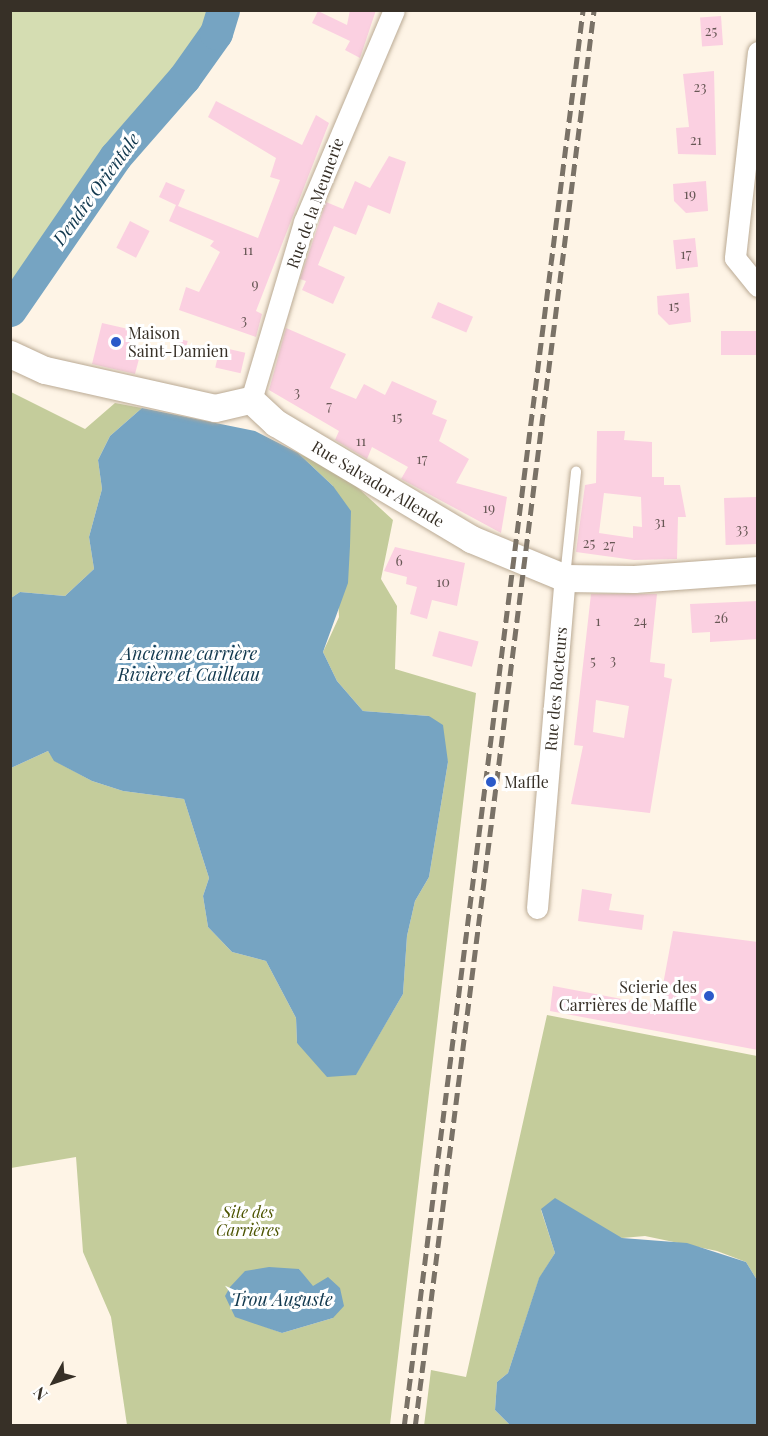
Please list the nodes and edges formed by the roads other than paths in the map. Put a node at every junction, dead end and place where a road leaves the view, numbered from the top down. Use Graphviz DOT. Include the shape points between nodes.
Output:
graph roads {
  1 [pos="394,10"];
  2 [pos="758,52"];
  3 [pos="758,286"];
  4 [pos="10,354"];
  5 [pos="251,400"];
  6 [pos="576,472"];
  7 [pos="758,570"];
  8 [pos="565,578"];
  9 [pos="537,908"];
  1 -- 5 [label="street, Rue de la Meunerie" via="304,222"];
  2 -- 3 [label="street" via="735,258"];
  4 -- 5 [label="street" via="45,370 215,408"];
  5 -- 8 [label="street, Rue Salvador Allende" via="276,423 471,539"];
  6 -- 8 [label="lane"];
  7 -- 8 [label="street, Rue Salvador Allende"];
  8 -- 9 [label="street, Rue des Rocteurs"];
}
